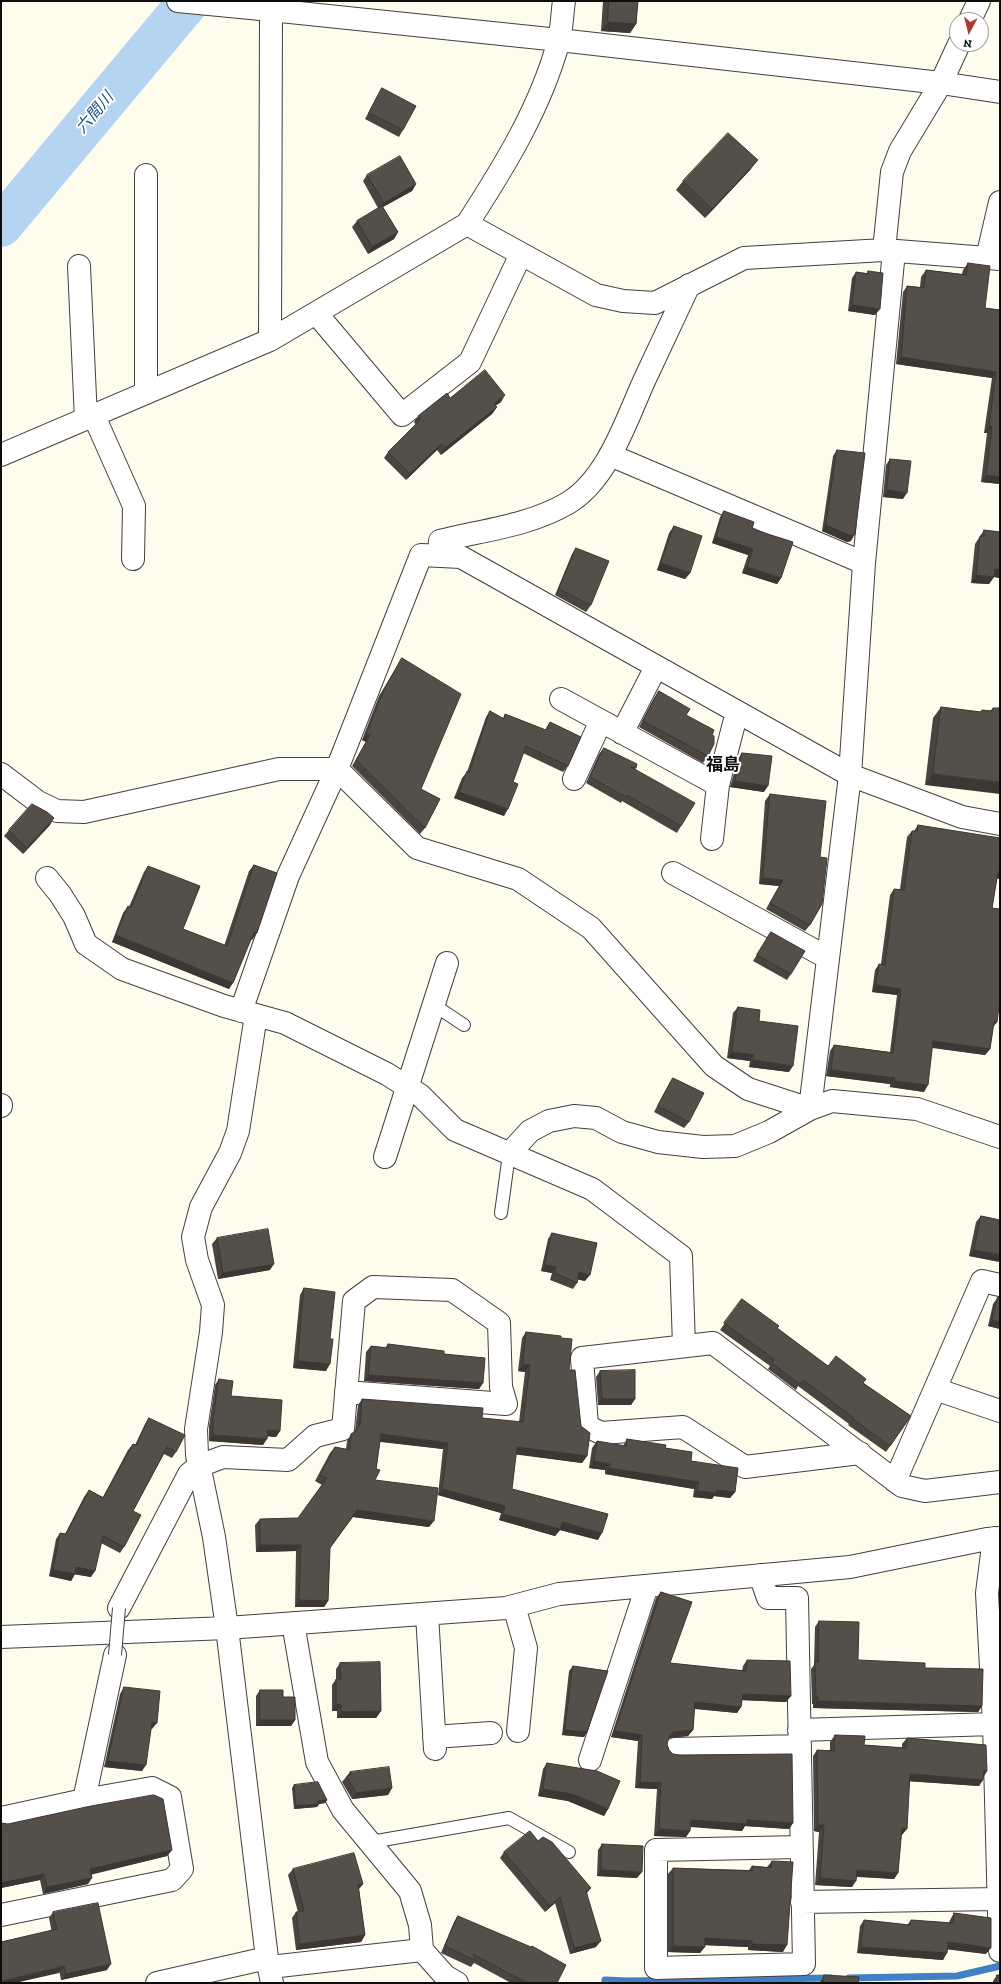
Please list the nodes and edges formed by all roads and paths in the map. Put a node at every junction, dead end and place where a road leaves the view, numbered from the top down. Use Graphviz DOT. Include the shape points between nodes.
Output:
graph roads {
  1 [pos="178,1"];
  2 [pos="564,1"];
  3 [pos="979,1"];
  4 [pos="271,10"];
  5 [pos="974,12"];
  6 [pos="559,40"];
  7 [pos="955,52"];
  8 [pos="941,83"];
  9 [pos="1000,92"];
  10 [pos="146,175"];
  11 [pos="1000,202"];
  12 [pos="466,224"];
  13 [pos="889,250"];
  14 [pos="521,254"];
  15 [pos="994,258"];
  16 [pos="79,266"];
  17 [pos="689,285"];
  18 [pos="316,313"];
  19 [pos="270,340"];
  20 [pos="146,393"];
  21 [pos="90,417"];
  22 [pos="1,455"];
  23 [pos="610,455"];
  24 [pos="438,556"];
  25 [pos="133,560"];
  26 [pos="864,563"];
  27 [pos="656,667"];
  28 [pos="561,699"];
  29 [pos="738,712"];
  30 [pos="601,721"];
  31 [pos="622,732"];
  32 [pos="337,769"];
  33 [pos="1,774"];
  34 [pos="850,775"];
  35 [pos="574,779"];
  36 [pos="718,785"];
  37 [pos="1000,824"];
  38 [pos="712,839"];
  39 [pos="673,873"];
  40 [pos="46,878"];
  41 [pos="828,958"];
  42 [pos="447,963"];
  43 [pos="434,1005"];
  44 [pos="249,1013"];
  45 [pos="464,1025"];
  46 [pos="408,1087"];
  47 [pos="810,1109"];
  48 [pos="1000,1137"];
  49 [pos="509,1154"];
  50 [pos="385,1157"];
  51 [pos="501,1213"];
  52 [pos="1000,1285"];
  53 [pos="684,1346"];
  54 [pos="935,1389"];
  55 [pos="346,1392"];
  56 [pos="1000,1411"];
  57 [pos="860,1453"];
  58 [pos="199,1466"];
  59 [pos="895,1481"];
  60 [pos="1000,1482"];
  61 [pos="997,1538"];
  62 [pos="760,1575"];
  63 [pos="647,1586"];
  64 [pos="514,1606"];
  65 [pos="119,1608"];
  66 [pos="427,1614"];
  67 [pos="293,1623"];
  68 [pos="227,1628"];
  69 [pos="1,1638"];
  70 [pos="115,1655"];
  71 [pos="994,1724"];
  72 [pos="518,1731"];
  73 [pos="491,1733"];
  74 [pos="800,1738"];
  75 [pos="675,1749"];
  76 [pos="590,1760"];
  77 [pos="84,1800"];
  78 [pos="1,1818"];
  79 [pos="371,1842"];
  80 [pos="801,1847"];
  81 [pos="569,1852"];
  82 [pos="998,1899"];
  83 [pos="802,1902"];
  84 [pos="1,1915"];
  85 [pos="422,1950"];
  86 [pos="1000,1951"];
  87 [pos="270,1969"];
  88 [pos="157,1983"];
  89 [pos="457,1983"];
  1 -- 4 [label="street"];
  2 -- 6 [label="street"];
  3 -- 5 [label="street"];
  4 -- 6 [label="street"];
  4 -- 19 [label="street"];
  6 -- 8 [label="street"];
  6 -- 12 [label="street" via="526,125 502,169"];
  7 -- 8 [label="street"];
  8 -- 9 [label="street"];
  8 -- 13 [label="street" via="900,151 892,172"];
  10 -- 20 [label="street"];
  11 -- 15 [label="street"];
  12 -- 14 [label="street"];
  12 -- 18 [label="street"];
  13 -- 15 [label="street"];
  13 -- 17 [label="street" via="744,258"];
  13 -- 26 [label="street"];
  14 -- 17 [label="street" via="596,295 623,301 655,303"];
  14 -- 18 [label="street" via="470,362 402,415"];
  16 -- 21 [label="street"];
  17 -- 23 [label="street"];
  18 -- 19 [label="street"];
  19 -- 20 [label="street"];
  20 -- 21 [label="street"];
  21 -- 22 [label="street"];
  21 -- 25 [label="street" via="134,506"];
  23 -- 24 [label="street" via="589,486 568,503 506,528 440,541"];
  23 -- 26 [label="street"];
  24 -- 27 [label="street" via="461,557"];
  24 -- 32 [label="street" via="421,555"];
  26 -- 34 [label="street"];
  27 -- 29 [label="street"];
  27 -- 31 [label="street"];
  28 -- 30 [label="street"];
  29 -- 34 [label="street"];
  29 -- 36 [label="street"];
  30 -- 31 [label="street"];
  30 -- 35 [label="street"];
  31 -- 36 [label="street"];
  32 -- 33 [label="street" via="279,769 84,812 57,811 38,802"];
  32 -- 44 [label="street" via="288,876"];
  32 -- 47 [label="street" via="417,848 518,878 590,928 714,1066 748,1088"];
  34 -- 37 [label="street" via="962,817"];
  34 -- 41 [label="street"];
  36 -- 38 [label="street"];
  39 -- 41 [label="street"];
  40 -- 44 [label="street" via="74,916 86,944 122,969"];
  41 -- 47 [label="street"];
  42 -- 43 [label="street"];
  43 -- 45 [label="lane"];
  43 -- 46 [label="street"];
  44 -- 46 [label="street" via="285,1023"];
  44 -- 58 [label="street" via="238,1131 201,1207 193,1237 197,1260 213,1304 196,1429"];
  46 -- 49 [label="street" via="420,1095 455,1130"];
  46 -- 50 [label="street"];
  47 -- 48 [label="street" via="832,1101 917,1109"];
  47 -- 49 [label="street" via="769,1132 735,1146 703,1147 658,1142 622,1132 596,1118 574,1116 549,1120 530,1130"];
  49 -- 51 [label="lane"];
  49 -- 53 [label="street" via="592,1189 681,1256"];
  52 -- 54 [label="street" via="982,1281"];
  53 -- 57 [label="street" via="713,1343"];
  53 -- 57 [label="street" via="582,1358 587,1426 601,1433 683,1427 745,1468"];
  54 -- 56 [label="street"];
  54 -- 59 [label="street"];
  55 -- 55 [label="street" via="354,1301 373,1287 452,1290 498,1323 501,1387 506,1404"];
  55 -- 58 [label="street" via="343,1429 315,1436 288,1460 223,1457"];
  57 -- 59 [label="street"];
  58 -- 65 [label="street" via="189,1474"];
  58 -- 68 [label="street" via="214,1537"];
  59 -- 60 [label="street" via="902,1486 925,1491"];
  61 -- 62 [label="street" via="850,1566"];
  61 -- 71 [label="street" via="987,1593"];
  62 -- 63 [label="street"];
  62 -- 74 [label="street" via="768,1598 797,1598"];
  63 -- 64 [label="street" via="559,1594"];
  63 -- 76 [label="street"];
  64 -- 66 [label="street"];
  64 -- 72 [label="street" via="526,1648"];
  65 -- 70 [label="lane, bridge"];
  66 -- 67 [label="street"];
  66 -- 73 [label="street" via="435,1743"];
  67 -- 68 [label="street"];
  67 -- 79 [label="street" via="317,1762 343,1810"];
  68 -- 69 [label="street"];
  68 -- 87 [label="street"];
  70 -- 77 [label="street"];
  71 -- 74 [label="street"];
  71 -- 82 [label="street"];
  74 -- 75 [label="street"];
  74 -- 80 [label="street"];
  77 -- 78 [label="street"];
  77 -- 84 [label="street" via="152,1788 170,1798 182,1869 172,1880"];
  79 -- 81 [label="lane" via="509,1818"];
  79 -- 85 [label="street" via="410,1891 420,1924"];
  80 -- 83 [label="street"];
  80 -- 83 [label="street" via="656,1850 656,1968 804,1964"];
  82 -- 83 [label="street"];
  82 -- 86 [label="street"];
  85 -- 87 [label="street"];
  85 -- 89 [label="street" via="444,1976"];
  87 -- 88 [label="street"];
}
